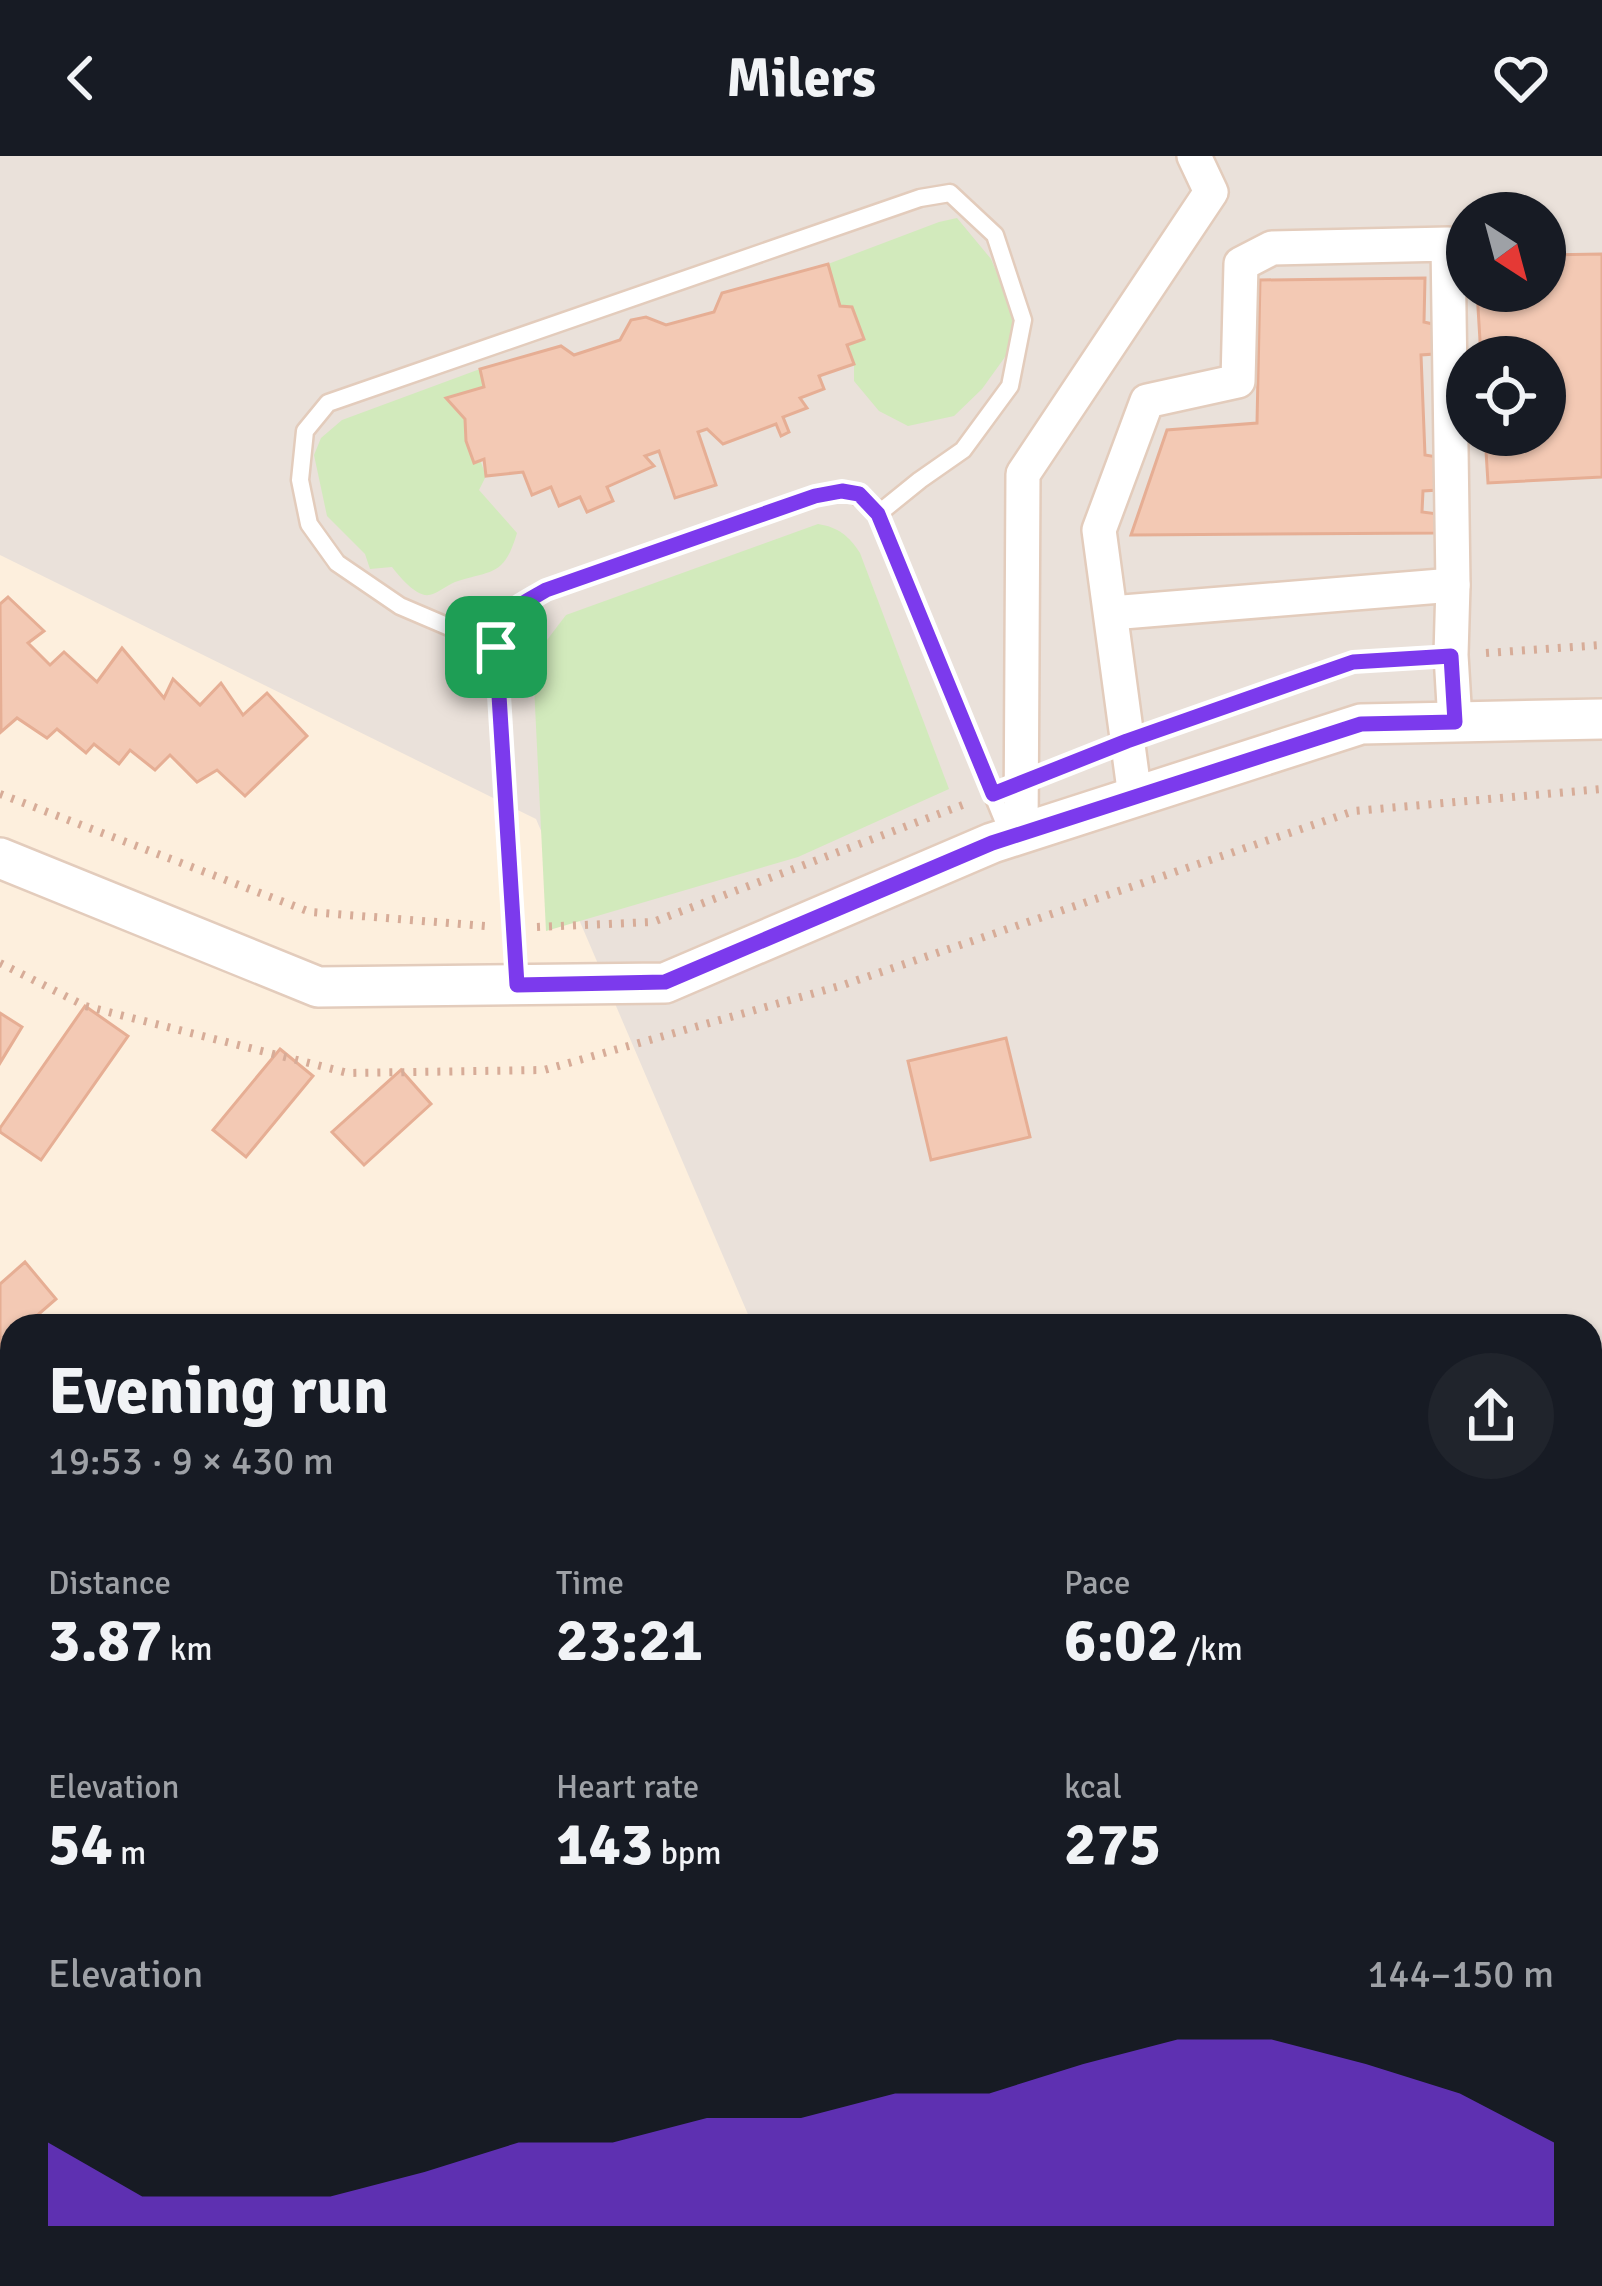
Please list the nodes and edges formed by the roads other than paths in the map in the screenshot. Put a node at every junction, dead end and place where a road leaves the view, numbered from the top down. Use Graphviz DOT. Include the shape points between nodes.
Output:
graph roads {
  1 [pos="1194,156"];
  2 [pos="878,514"];
  3 [pos="1453,585"];
  4 [pos="1111,614"];
  5 [pos="496,647"];
  6 [pos="1602,719"];
  7 [pos="1455,722"];
  8 [pos="1007,787"];
  9 [pos="1135,797"];
  10 [pos="1016,836"];
  11 [pos="0,858"];
  12 [pos="517,985"];
  1 -- 8 [label="street" via="1211,192 1023,474"];
  2 -- 5 [label="lane" via="859,494 815,496 546,590 499,626"];
  2 -- 5 [label="lane" via="963,450 1010,386 1023,320 995,235 950,193 328,403 305,430 300,480 309,524 337,563 400,606"];
  2 -- 8 [label="lane"];
  3 -- 4 [label="street"];
  3 -- 4 [label="street" via="1448,244 1272,248 1241,264 1238,381 1147,401 1100,530"];
  3 -- 7 [label="street"];
  4 -- 9 [label="street"];
  5 -- 12 [label="lane"];
  6 -- 7 [label="street"];
  7 -- 9 [label="street" via="1361,724"];
  8 -- 10 [label="street"];
  9 -- 10 [label="street"];
  10 -- 12 [label="street" via="665,982"];
  11 -- 12 [label="street" via="318,987"];
}
